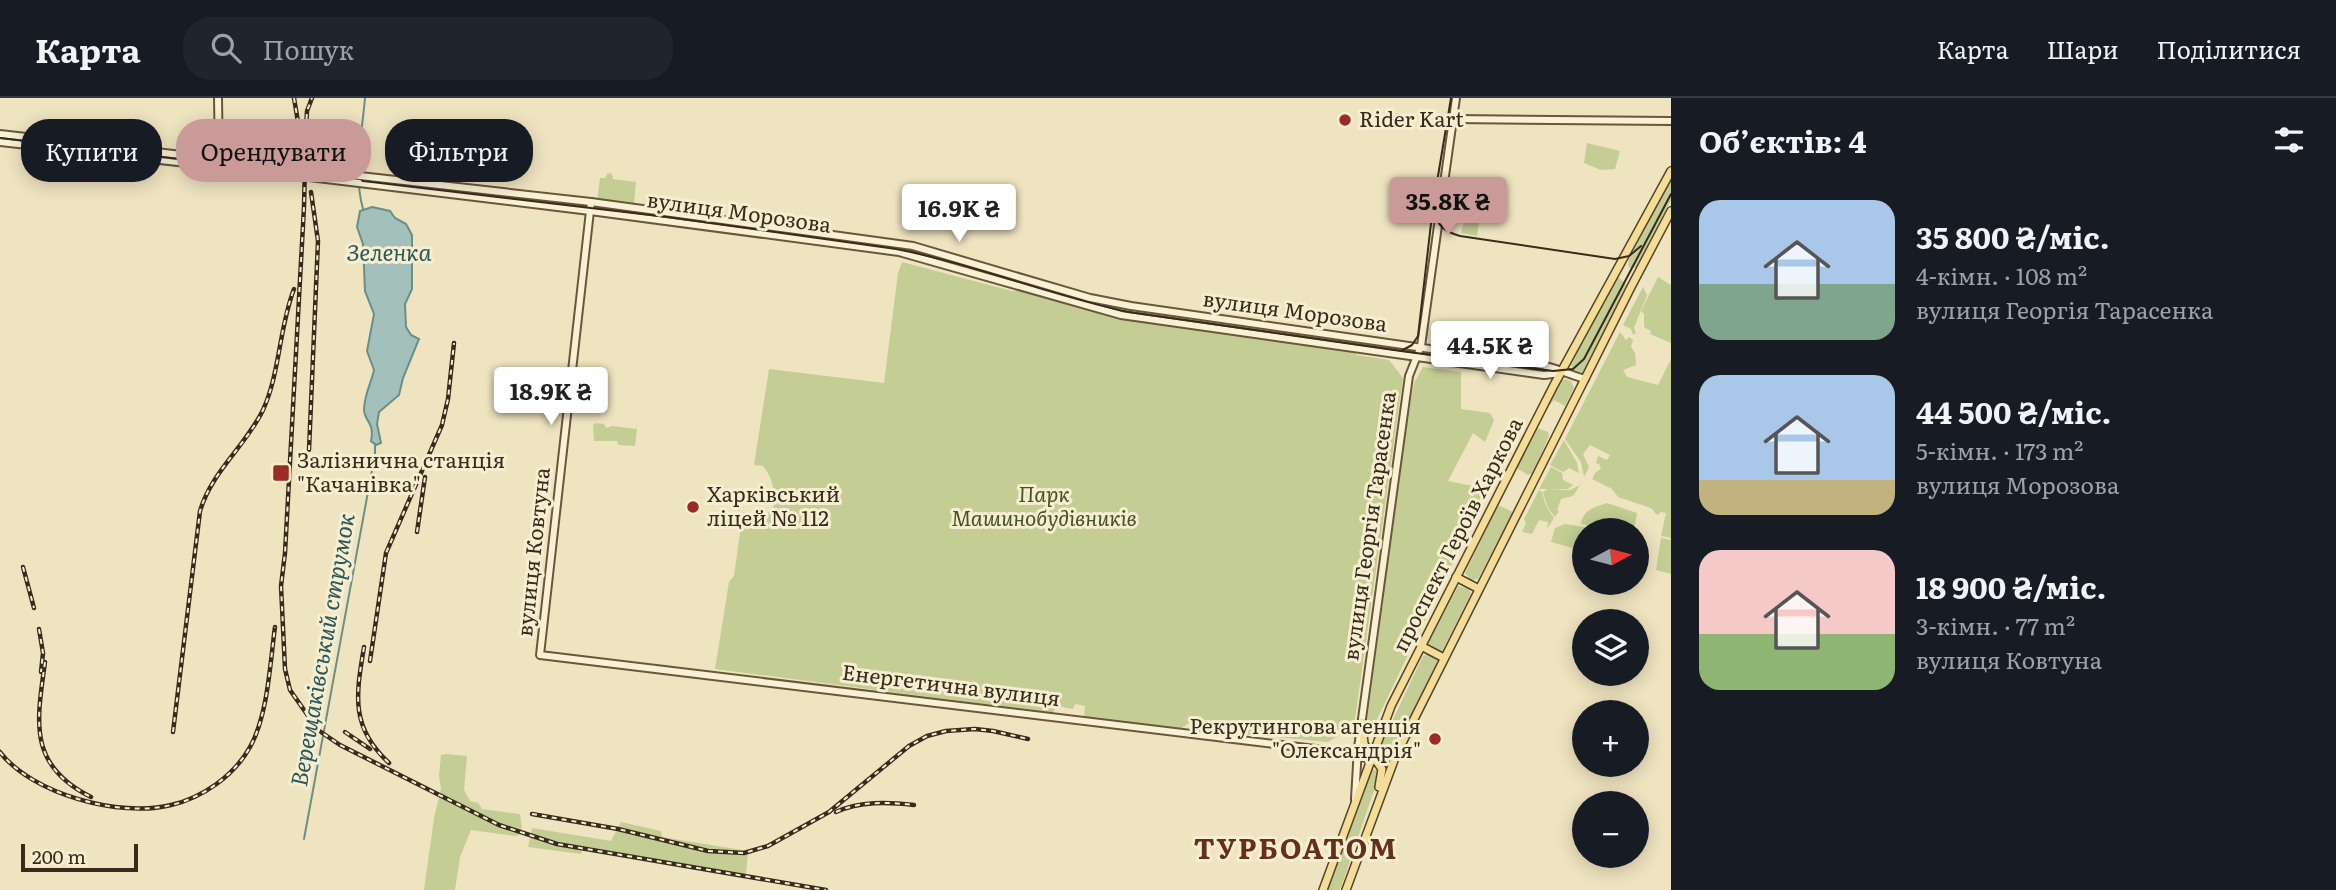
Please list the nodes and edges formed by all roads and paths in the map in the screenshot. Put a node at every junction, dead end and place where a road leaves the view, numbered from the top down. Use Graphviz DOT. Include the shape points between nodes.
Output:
graph roads {
  1 [pos="218,98"];
  2 [pos="1456,98"];
  3 [pos="218,119"];
  4 [pos="1453,119"];
  5 [pos="1671,121"];
  6 [pos="0,133"];
  7 [pos="16,134"];
  8 [pos="21,135"];
  9 [pos="0,142"];
  10 [pos="15,143"];
  11 [pos="21,144"];
  12 [pos="1671,171"];
  13 [pos="371,181"];
  14 [pos="371,181"];
  15 [pos="591,202"];
  16 [pos="590,211"];
  17 [pos="1671,211"];
  18 [pos="1420,348"];
  19 [pos="1400,354"];
  20 [pos="1416,356"];
  21 [pos="1558,370"];
  22 [pos="1409,376"];
  23 [pos="1585,379"];
  24 [pos="1456,577"];
  25 [pos="1479,589"];
  26 [pos="1421,646"];
  27 [pos="540,655"];
  28 [pos="1444,658"];
  29 [pos="1362,722"];
  30 [pos="1357,754"];
  31 [pos="1371,757"];
  32 [pos="1366,772"];
  33 [pos="1382,774"];
  34 [pos="1355,801"];
  35 [pos="1377,801"];
  36 [pos="1323,890"];
  37 [pos="1346,890"];
  1 -- 3 [label="main road"];
  2 -- 4 [label="main road, вулиця Георгія Тарасенка"];
  4 -- 5 [label="main road"];
  4 -- 18 [label="main road, вулиця Георгія Тарасенка"];
  6 -- 7 [label="main road, вулиця Морозова"];
  7 -- 8 [label="main road, вулиця Морозова"];
  7 -- 10 [label="main road"];
  9 -- 10 [label="main road, вулиця Морозова"];
  10 -- 11 [label="main road, вулиця Морозова"];
  12 -- 21 [label="main road, проспект Героїв Харкова"];
  13 -- 15 [label="main road, вулиця Морозова"];
  14 -- 16 [label="main road, вулиця Морозова"];
  15 -- 16 [label="main road, вулиця Ковтуна"];
  15 -- 18 [label="main road, вулиця Морозова" via="913,246 1090,298"];
  16 -- 19 [label="main road, вулиця Морозова" via="899,252 1121,315"];
  16 -- 27 [label="main road, вулиця Ковтуна"];
  17 -- 23 [label="main road, проспект Героїв Харкова"];
  18 -- 20 [label="main road, вулиця Георгія Тарасенка"];
  18 -- 21 [label="main road, вулиця Морозова"];
  19 -- 20 [label="main road, вулиця Морозова"];
  19 -- 22 [label="main road" via="1408,363"];
  20 -- 21 [label="main road, вулиця Морозова" via="1546,375"];
  20 -- 22 [label="main road, вулиця Георгія Тарасенка"];
  21 -- 23 [label="main road"];
  21 -- 24 [label="main road, проспект Героїв Харкова"];
  22 -- 29 [label="main road, вулиця Георгія Тарасенка"];
  23 -- 25 [label="main road, проспект Героїв Харкова"];
  24 -- 25 [label="main road"];
  24 -- 26 [label="main road, проспект Героїв Харкова"];
  25 -- 28 [label="main road, проспект Героїв Харкова"];
  26 -- 28 [label="main road"];
  26 -- 31 [label="main road, проспект Героїв Харкова"];
  27 -- 30 [label="main road, Енергетична вулиця"];
  28 -- 35 [label="main road, проспект Героїв Харкова"];
  29 -- 30 [label="main road, вулиця Георгія Тарасенка"];
  29 -- 31 [label="main road" via="1363,741"];
  30 -- 31 [label="main road"];
  30 -- 34 [label="main road, вулиця Георгія Тарасенка"];
  31 -- 32 [label="main road, проспект Героїв Харкова"];
  31 -- 33 [label="main road"];
  32 -- 33 [label="main road" via="1375,768"];
  32 -- 34 [label="main road, проспект Героїв Харкова"];
  33 -- 35 [label="main road"];
  34 -- 36 [label="main road, проспект Героїв Харкова"];
  35 -- 37 [label="main road, проспект Героїв Харкова"];
}
